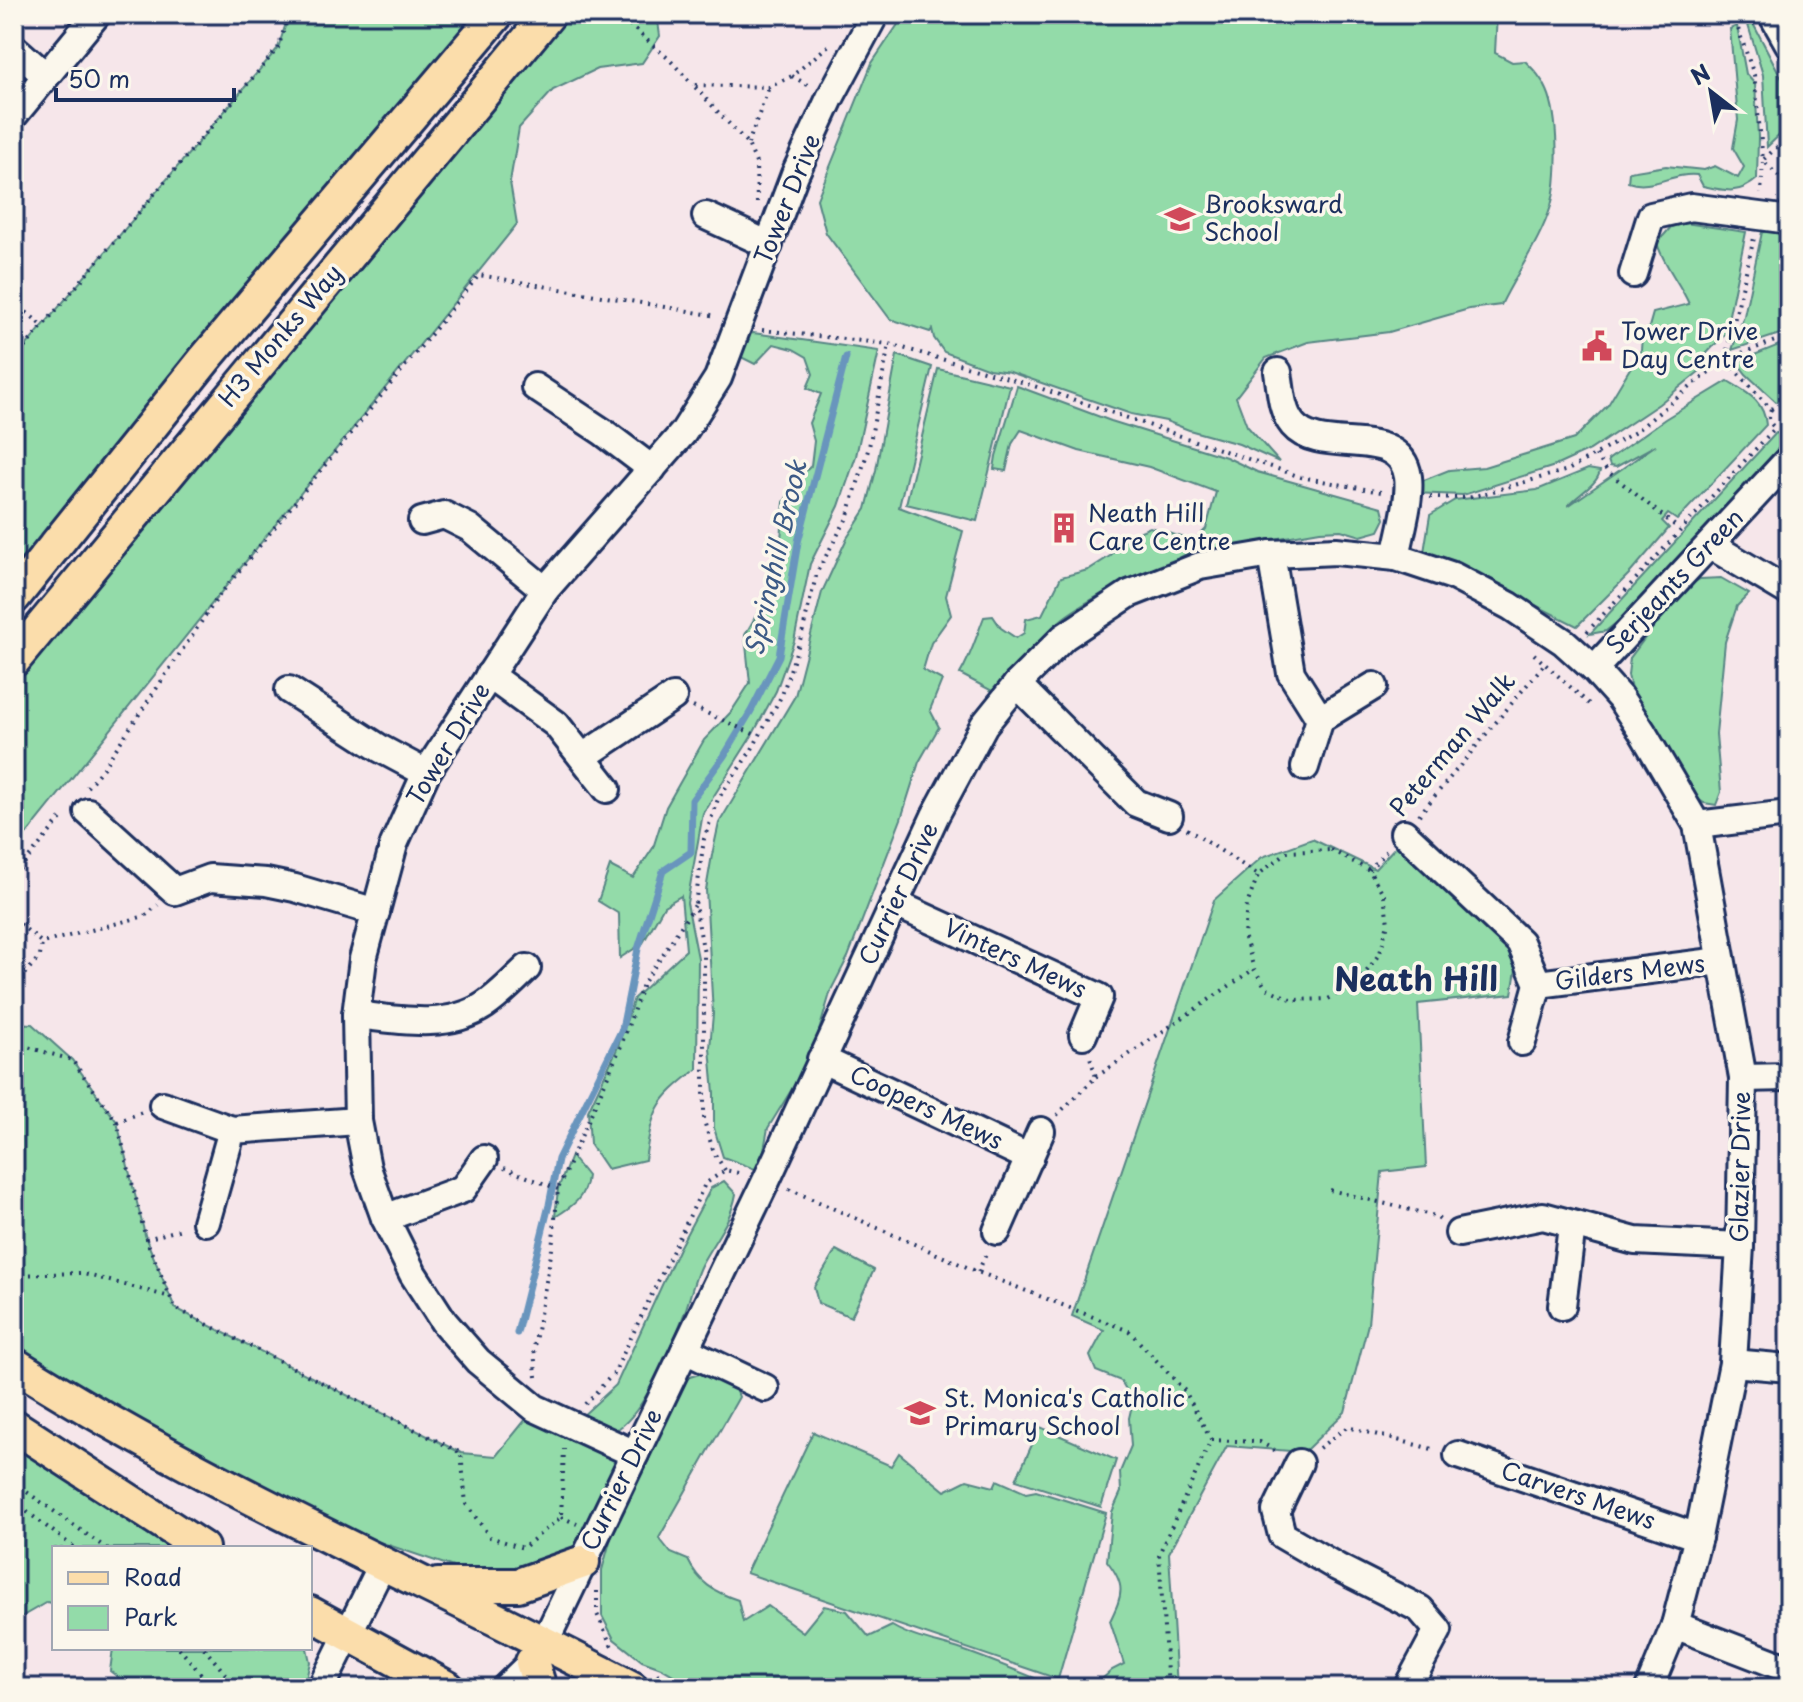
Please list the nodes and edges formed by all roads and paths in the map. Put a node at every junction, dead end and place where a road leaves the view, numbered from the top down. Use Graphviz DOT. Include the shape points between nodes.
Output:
graph roads {
  1 [pos="97,14"];
  2 [pos="289,14"];
  3 [pos="497,14"];
  4 [pos="549,14"];
  5 [pos="617,14"];
  6 [pos="875,14"];
  7 [pos="1732,14"];
  8 [pos="1772,14"];
  9 [pos="834,41"];
  10 [pos="1789,44"];
  11 [pos="14,48"];
  12 [pos="46,76"];
  13 [pos="693,85"];
  14 [pos="769,87"];
  15 [pos="14,115"];
  16 [pos="1789,136"];
  17 [pos="748,144"];
  18 [pos="1763,160"];
  19 [pos="1789,188"];
  20 [pos="706,216"];
  21 [pos="1759,216"];
  22 [pos="1789,218"];
  23 [pos="763,243"];
  24 [pos="1633,274"];
  25 [pos="14,302"];
  26 [pos="42,325"];
  27 [pos="1789,336"];
  28 [pos="889,344"];
  29 [pos="1725,359"];
  30 [pos="14,360"];
  31 [pos="1278,372"];
  32 [pos="535,387"];
  33 [pos="1789,407"];
  34 [pos="1771,409"];
  35 [pos="1789,427"];
  36 [pos="1775,428"];
  37 [pos="1596,455"];
  38 [pos="1789,459"];
  39 [pos="652,469"];
  40 [pos="1468,498"];
  41 [pos="422,521"];
  42 [pos="1679,529"];
  43 [pos="1710,545"];
  44 [pos="1271,554"];
  45 [pos="1396,557"];
  46 [pos="545,590"];
  47 [pos="1789,592"];
  48 [pos="14,597"];
  49 [pos="1568,646"];
  50 [pos="1526,647"];
  51 [pos="14,660"];
  52 [pos="1545,664"];
  53 [pos="1594,669"];
  54 [pos="489,675"];
  55 [pos="1017,684"];
  56 [pos="1374,686"];
  57 [pos="289,690"];
  58 [pos="673,697"];
  59 [pos="1598,712"];
  60 [pos="1320,719"];
  61 [pos="759,737"];
  62 [pos="584,756"];
  63 [pos="1305,767"];
  64 [pos="426,773"];
  65 [pos="607,789"];
  66 [pos="88,812"];
  67 [pos="1789,814"];
  68 [pos="1169,816"];
  69 [pos="1697,825"];
  70 [pos="1404,833"];
  71 [pos="1369,870"];
  72 [pos="1258,875"];
  73 [pos="175,891"];
  74 [pos="894,903"];
  75 [pos="695,905"];
  76 [pos="376,912"];
  77 [pos="14,919"];
  78 [pos="42,943"];
  79 [pos="1721,961"];
  80 [pos="527,968"];
  81 [pos="1254,969"];
  82 [pos="1538,984"];
  83 [pos="14,986"];
  84 [pos="356,1015"];
  85 [pos="1083,1035"];
  86 [pos="1522,1042"];
  87 [pos="14,1043"];
  88 [pos="821,1059"];
  89 [pos="1096,1077"];
  90 [pos="1789,1077"];
  91 [pos="1743,1078"];
  92 [pos="163,1105"];
  93 [pos="358,1121"];
  94 [pos="232,1130"];
  95 [pos="1041,1131"];
  96 [pos="1030,1158"];
  97 [pos="484,1159"];
  98 [pos="725,1170"];
  99 [pos="767,1179"];
  100 [pos="558,1189"];
  101 [pos="1330,1190"];
  102 [pos="385,1218"];
  103 [pos="206,1222"];
  104 [pos="1572,1226"];
  105 [pos="997,1231"];
  106 [pos="1459,1233"];
  107 [pos="146,1239"];
  108 [pos="1740,1246"];
  109 [pos="14,1275"];
  110 [pos="170,1297"];
  111 [pos="1562,1306"];
  112 [pos="685,1350"];
  113 [pos="1733,1363"];
  114 [pos="14,1364"];
  115 [pos="1789,1368"];
  116 [pos="536,1384"];
  117 [pos="765,1388"];
  118 [pos="566,1424"];
  119 [pos="14,1426"];
  120 [pos="1211,1440"];
  121 [pos="635,1454"];
  122 [pos="1458,1455"];
  123 [pos="1299,1463"];
  124 [pos="14,1483"];
  125 [pos="14,1502"];
  126 [pos="561,1517"];
  127 [pos="597,1532"];
  128 [pos="1698,1537"];
  129 [pos="72,1546"];
  130 [pos="103,1546"];
  131 [pos="199,1546"];
  132 [pos="383,1563"];
  133 [pos="590,1574"];
  134 [pos="430,1586"];
  135 [pos="312,1614"];
  136 [pos="1675,1625"];
  137 [pos="347,1635"];
  138 [pos="181,1650"];
  139 [pos="206,1650"];
  140 [pos="614,1650"];
  141 [pos="539,1664"];
  142 [pos="1789,1669"];
  143 [pos="640,1679"];
  144 [pos="213,1688"];
  145 [pos="237,1688"];
  146 [pos="321,1688"];
  147 [pos="448,1688"];
  148 [pos="505,1688"];
  149 [pos="685,1688"];
  150 [pos="1168,1688"];
  151 [pos="1407,1688"];
  152 [pos="1649,1688"];
  1 -- 12 [label="street"];
  2 -- 26 [label="path" via="278,48"];
  3 -- 48 [label="main road, H3 Monks Way" via="205,359"];
  4 -- 51 [label="main road, H3 Monks Way"];
  5 -- 13 [label="path"];
  6 -- 23 [label="street, Tower Drive"];
  7 -- 18 [label="path" via="1754,75"];
  8 -- 10 [label="street"];
  9 -- 14 [label="path" via="792,76"];
  11 -- 12 [label="street"];
  12 -- 15 [label="street"];
  13 -- 14 [label="path"];
  13 -- 17 [label="path"];
  14 -- 17 [label="path"];
  16 -- 18 [label="path"];
  17 -- 23 [label="path" via="756,163"];
  18 -- 19 [label="path"];
  18 -- 21 [label="path"];
  20 -- 23 [label="street"];
  21 -- 22 [label="street"];
  21 -- 24 [label="street" via="1691,207 1651,216"];
  21 -- 29 [label="path"];
  23 -- 39 [label="street, Tower Drive" via="718,378"];
  25 -- 26 [label="path"];
  26 -- 30 [label="path"];
  27 -- 29 [label="path"];
  28 -- 61 [label="path" via="869,447 847,518 817,572 782,695"];
  29 -- 34 [label="path"];
  29 -- 37 [label="path" via="1635,432"];
  31 -- 45 [label="street" via="1286,414 1310,438 1379,446 1405,463 1409,480"];
  32 -- 39 [label="street"];
  33 -- 34 [label="path"];
  34 -- 36 [label="path" via="1769,421"];
  35 -- 36 [label="path"];
  36 -- 42 [label="path, Peterman Walk"];
  37 -- 40 [label="path" via="1568,470"];
  37 -- 42 [label="path" via="1607,471"];
  38 -- 43 [label="street, Serjeants Green"];
  39 -- 46 [label="street, Tower Drive"];
  41 -- 46 [label="street" via="444,515 470,528"];
  42 -- 49 [label="path, Peterman Walk"];
  43 -- 47 [label="street"];
  43 -- 53 [label="street, Serjeants Green"];
  44 -- 45 [label="street, Currier Drive" via="1336,551"];
  44 -- 55 [label="street, Currier Drive" via="1200,566 1129,594 1064,637"];
  44 -- 60 [label="street" via="1291,673"];
  45 -- 49 [label="street, Currier Drive" via="1453,576 1510,606"];
  46 -- 54 [label="street, Tower Drive"];
  49 -- 52 [label="path, Peterman Walk"];
  49 -- 53 [label="street, Currier Drive"];
  50 -- 52 [label="path"];
  52 -- 59 [label="path"];
  52 -- 70 [label="path, Peterman Walk"];
  53 -- 69 [label="street, Glazier Drive" via="1620,698"];
  54 -- 62 [label="street" via="556,724"];
  54 -- 64 [label="street, Tower Drive"];
  55 -- 68 [label="street" via="1136,803"];
  55 -- 74 [label="street, Currier Drive" via="984,725"];
  56 -- 60 [label="street"];
  57 -- 64 [label="street"];
  58 -- 61 [label="path"];
  58 -- 62 [label="street"];
  60 -- 63 [label="street"];
  61 -- 75 [label="path" via="718,799 704,839"];
  62 -- 65 [label="street"];
  64 -- 76 [label="street, Tower Drive" via="394,844"];
  66 -- 73 [label="street"];
  67 -- 69 [label="street"];
  68 -- 72 [label="path"];
  69 -- 79 [label="street, Glazier Drive"];
  70 -- 71 [label="path, Peterman Walk"];
  70 -- 82 [label="street, Gilders Mews" via="1520,942"];
  71 -- 72 [label="path" via="1331,850 1287,852"];
  71 -- 81 [label="path" via="1384,895 1388,923 1380,953 1358,983 1328,999 1293,1000 1266,988"];
  72 -- 81 [label="path" via="1244,935"];
  73 -- 76 [label="street" via="210,878 266,882"];
  73 -- 78 [label="path" via="145,916"];
  74 -- 85 [label="street, Vinters Mews" via="1099,997"];
  74 -- 88 [label="street, Currier Drive"];
  75 -- 98 [label="path" via="704,954 704,1121"];
  75 -- 100 [label="path" via="643,984"];
  76 -- 84 [label="street, Tower Drive"];
  77 -- 78 [label="path"];
  78 -- 83 [label="path" via="40,956"];
  79 -- 82 [label="street, Gilders Mews"];
  79 -- 91 [label="street, Glazier Drive"];
  80 -- 84 [label="street" via="485,1006 454,1018"];
  81 -- 89 [label="path"];
  82 -- 86 [label="street, Gilders Mews"];
  84 -- 93 [label="street, Tower Drive"];
  85 -- 89 [label="path"];
  87 -- 107 [label="path" via="72,1060 117,1122"];
  88 -- 96 [label="street, Coopers Mews"];
  88 -- 99 [label="street, Currier Drive"];
  89 -- 95 [label="path"];
  90 -- 91 [label="street"];
  91 -- 108 [label="street, Glazier Drive"];
  92 -- 94 [label="street"];
  93 -- 94 [label="street"];
  93 -- 102 [label="street, Tower Drive"];
  94 -- 103 [label="street"];
  95 -- 96 [label="street, Coopers Mews"];
  96 -- 105 [label="street, Coopers Mews"];
  97 -- 100 [label="path"];
  97 -- 102 [label="street" via="463,1189"];
  98 -- 99 [label="path"];
  98 -- 118 [label="path" via="705,1184 614,1373"];
  99 -- 112 [label="street, Currier Drive"];
  99 -- 120 [label="path" via="978,1272 1129,1331 1185,1391"];
  100 -- 116 [label="path" via="534,1347"];
  101 -- 106 [label="path" via="1435,1216"];
  102 -- 118 [label="street, Tower Drive" via="444,1322 478,1361 535,1408"];
  103 -- 107 [label="path"];
  104 -- 106 [label="street" via="1543,1216"];
  104 -- 108 [label="street" via="1635,1241"];
  104 -- 111 [label="street"];
  107 -- 110 [label="path"];
  108 -- 113 [label="street, Glazier Drive"];
  109 -- 110 [label="path" via="80,1273"];
  110 -- 126 [label="path" via="175,1308 461,1453 466,1504 490,1537 523,1548"];
  112 -- 117 [label="street"];
  112 -- 121 [label="street, Currier Drive"];
  113 -- 115 [label="street"];
  113 -- 128 [label="street, Glazier Drive"];
  114 -- 132 [label="main road" via="244,1496"];
  118 -- 121 [label="street, Tower Drive"];
  118 -- 126 [label="path"];
  119 -- 131 [label="main road"];
  120 -- 123 [label="path" via="1260,1442"];
  120 -- 150 [label="path" via="1159,1554"];
  121 -- 127 [label="street, Currier Drive"];
  122 -- 123 [label="path" via="1347,1427"];
  122 -- 128 [label="street, Carvers Mews"];
  123 -- 151 [label="street" via="1276,1511 1282,1535 1420,1609 1450,1633"];
  124 -- 130 [label="path"];
  125 -- 129 [label="path"];
  126 -- 127 [label="path"];
  127 -- 133 [label="street, Currier Drive"];
  128 -- 136 [label="street, Glazier Drive"];
  132 -- 134 [label="main road"];
  132 -- 137 [label="street"];
  133 -- 134 [label="main road" via="518,1585"];
  133 -- 140 [label="path" via="597,1614"];
  133 -- 141 [label="street, Currier Drive"];
  134 -- 141 [label="main road"];
  135 -- 137 [label="main road"];
  136 -- 142 [label="street"];
  136 -- 152 [label="street, Glazier Drive"];
  137 -- 146 [label="street"];
  137 -- 147 [label="main road"];
  138 -- 144 [label="path"];
  139 -- 145 [label="path"];
  141 -- 143 [label="main road"];
  141 -- 148 [label="street, Currier Drive"];
  143 -- 149 [label="path"];
}
